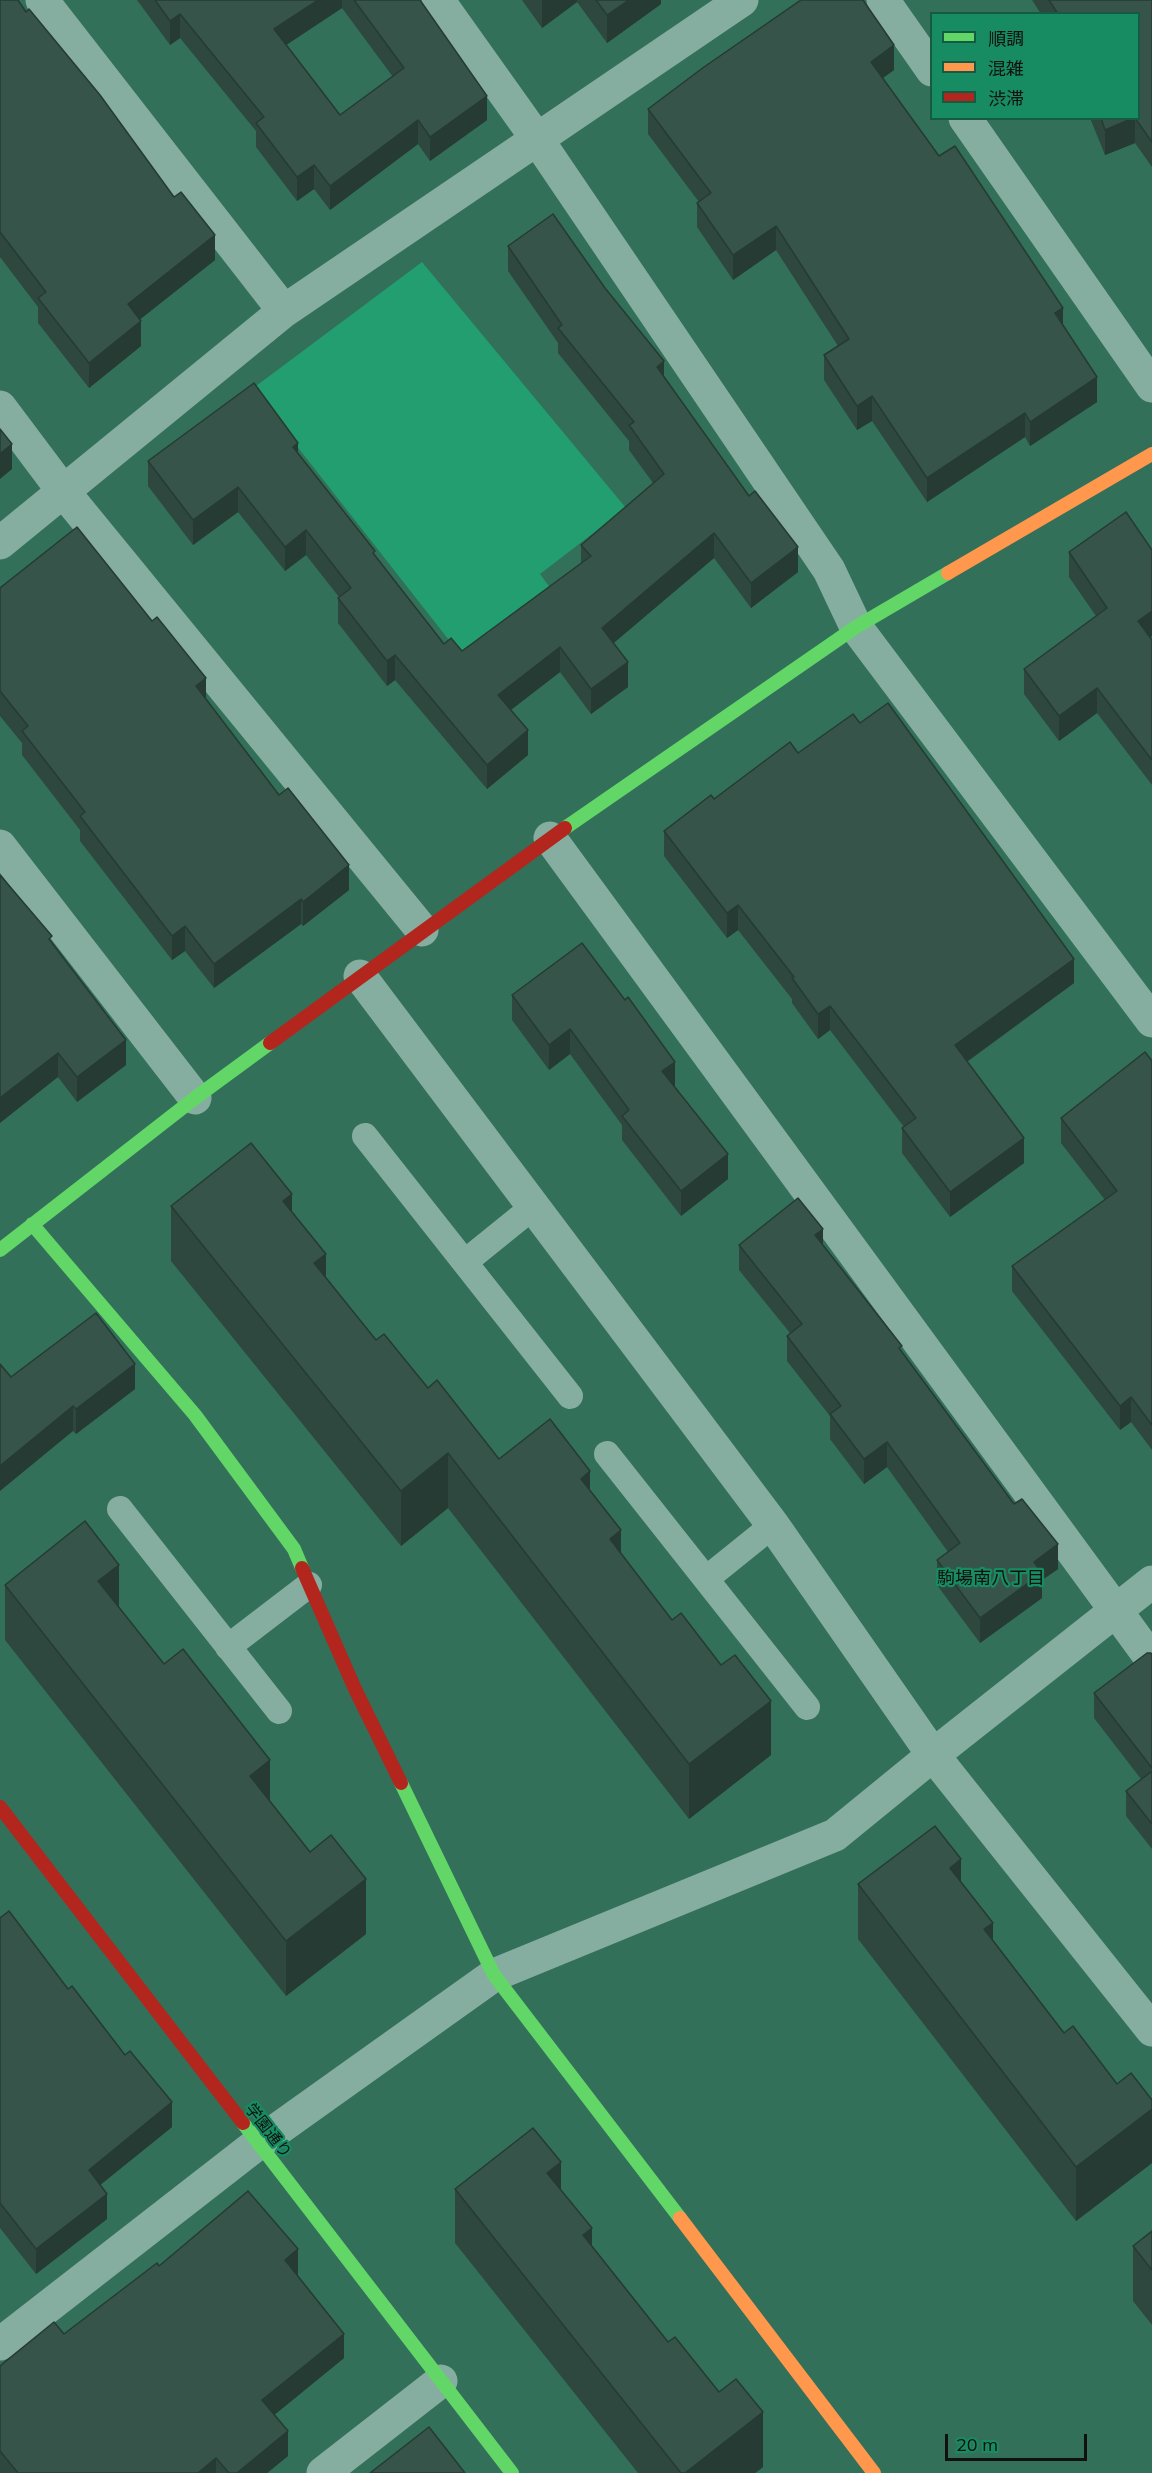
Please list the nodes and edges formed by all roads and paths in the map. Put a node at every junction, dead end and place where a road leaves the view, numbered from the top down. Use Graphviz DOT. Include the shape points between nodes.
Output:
graph roads {
  1 [pos="42,0"];
  2 [pos="438,0"];
  3 [pos="742,0"];
  4 [pos="883,0"];
  5 [pos="930,67"];
  6 [pos="966,120"];
  7 [pos="537,140"];
  8 [pos="284,311"];
  9 [pos="1152,386"];
  10 [pos="0,407"];
  11 [pos="1152,454"];
  12 [pos="63,490"];
  13 [pos="0,543"];
  14 [pos="856,627"];
  15 [pos="550,838"];
  16 [pos="0,846"];
  17 [pos="422,930"];
  18 [pos="360,976"];
  19 [pos="1152,1021"];
  20 [pos="195,1098"];
  21 [pos="365,1136"];
  22 [pos="533,1207"];
  23 [pos="32,1224"];
  24 [pos="0,1250"];
  25 [pos="465,1262"];
  26 [pos="570,1396"];
  27 [pos="607,1454"];
  28 [pos="120,1509"];
  29 [pos="773,1525"];
  30 [pos="706,1579"];
  31 [pos="1152,1582"];
  32 [pos="309,1585"];
  33 [pos="1114,1610"];
  34 [pos="228,1647"];
  35 [pos="1152,1660"];
  36 [pos="807,1707"];
  37 [pos="279,1711"];
  38 [pos="933,1755"];
  39 [pos="0,1808"];
  40 [pos="494,1975"];
  41 [pos="1152,2030"];
  42 [pos="257,2144"];
  43 [pos="0,2344"];
  44 [pos="441,2381"];
  45 [pos="323,2473"];
  46 [pos="512,2473"];
  47 [pos="873,2473"];
  1 -- 8 [label="street"];
  2 -- 7 [label="street"];
  3 -- 7 [label="street"];
  4 -- 5 [label="street"];
  6 -- 9 [label="street"];
  7 -- 8 [label="street"];
  7 -- 14 [label="street" via="829,570"];
  8 -- 12 [label="street"];
  10 -- 12 [label="street"];
  11 -- 14 [label="street"];
  12 -- 13 [label="street"];
  12 -- 17 [label="street"];
  14 -- 15 [label="street"];
  14 -- 19 [label="street"];
  15 -- 17 [label="street"];
  15 -- 33 [label="street"];
  16 -- 20 [label="street"];
  17 -- 18 [label="street"];
  18 -- 20 [label="street"];
  18 -- 22 [label="street"];
  20 -- 23 [label="street"];
  21 -- 25 [label="lane"];
  22 -- 25 [label="lane"];
  22 -- 29 [label="street"];
  23 -- 24 [label="street"];
  23 -- 32 [label="street" via="195,1415 294,1549"];
  25 -- 26 [label="lane"];
  27 -- 30 [label="lane"];
  28 -- 34 [label="lane"];
  29 -- 30 [label="lane"];
  29 -- 38 [label="street"];
  30 -- 36 [label="lane"];
  31 -- 33 [label="street"];
  32 -- 34 [label="lane"];
  32 -- 40 [label="street" via="355,1689"];
  33 -- 35 [label="street"];
  33 -- 38 [label="street"];
  34 -- 37 [label="lane"];
  38 -- 40 [label="street" via="835,1835"];
  38 -- 41 [label="street"];
  39 -- 42 [label="street, 学園通り"];
  40 -- 42 [label="street"];
  40 -- 47 [label="street"];
  42 -- 43 [label="street"];
  42 -- 44 [label="street, 学園通り"];
  44 -- 45 [label="street"];
  44 -- 46 [label="street, 学園通り"];
}
